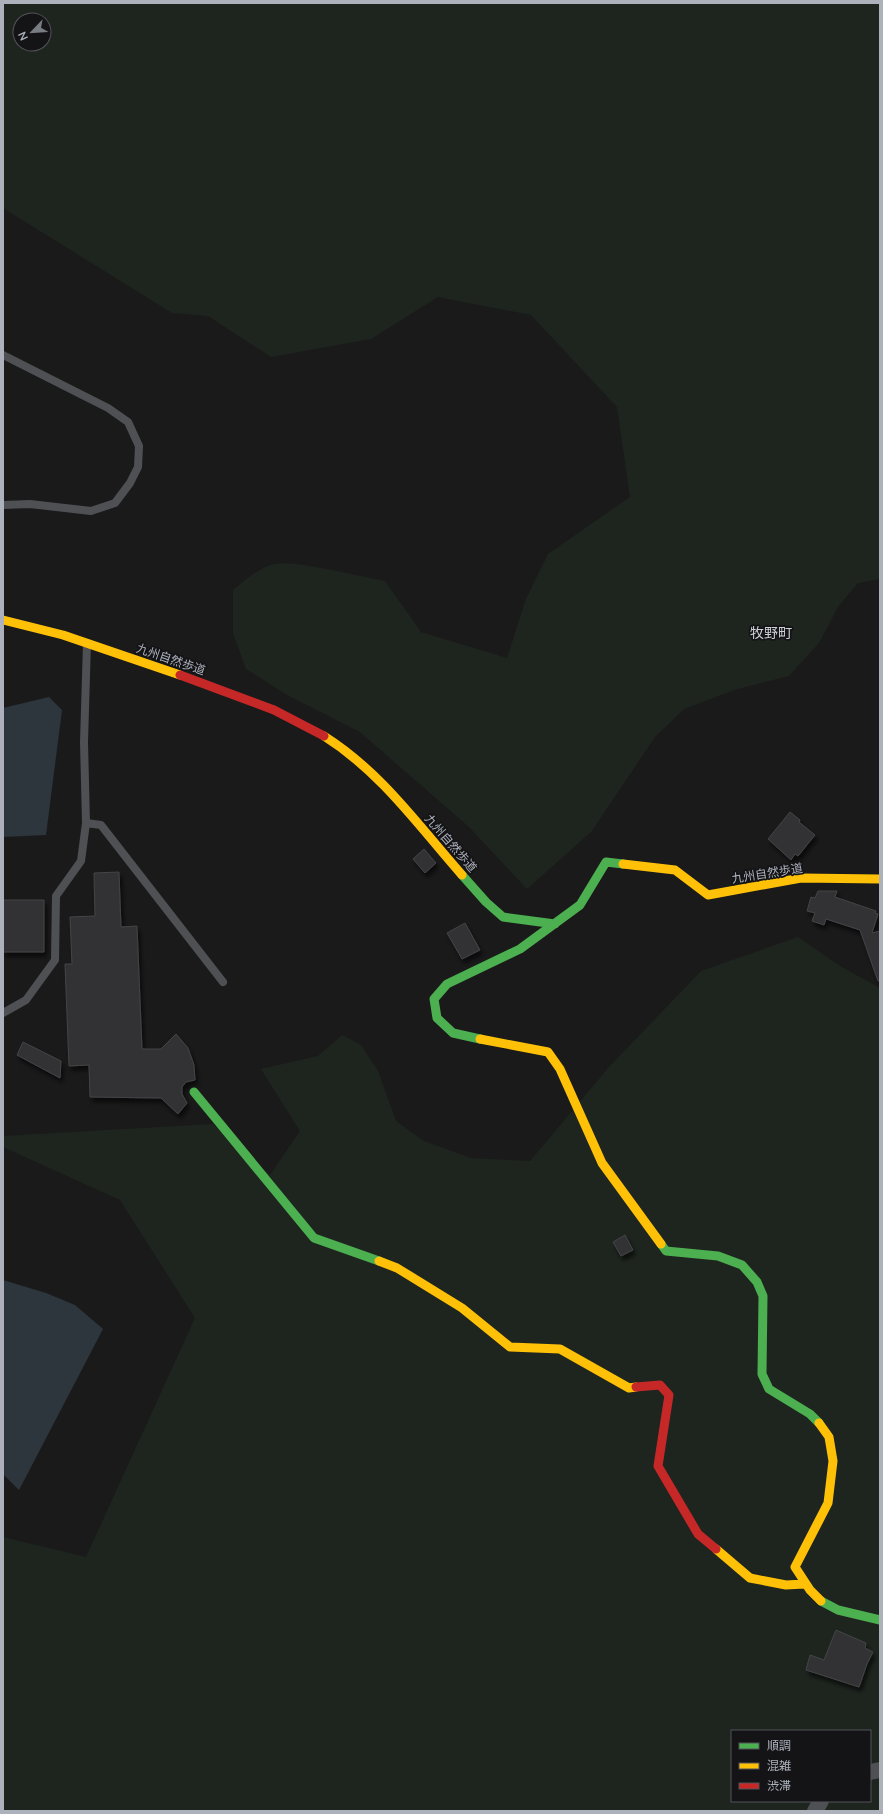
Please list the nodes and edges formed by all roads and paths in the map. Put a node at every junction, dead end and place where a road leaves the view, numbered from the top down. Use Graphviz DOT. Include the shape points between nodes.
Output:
graph roads {
  1 [pos="3,355"];
  2 [pos="3,505"];
  3 [pos="3,620"];
  4 [pos="87,643"];
  5 [pos="86,823"];
  6 [pos="880,879"];
  7 [pos="555,924"];
  8 [pos="223,982"];
  9 [pos="3,1013"];
  10 [pos="194,1092"];
  11 [pos="804,1584"];
  12 [pos="880,1620"];
  13 [pos="820,1802"];
  14 [pos="815,1811"];
  1 -- 2 [label="lane" via="108,408 128,422 139,446 138,467 130,483 114,503 91,511 30,504"];
  3 -- 4 [label="street, 九州自然歩道"];
  4 -- 5 [label="lane" via="84,742"];
  4 -- 7 [label="street, 九州自然歩道" via="248,698 299,720 340,746 391,792 484,899 504,917"];
  5 -- 8 [label="lane" via="101,825"];
  5 -- 9 [label="lane" via="81,861 56,896 55,960 26,1000"];
  6 -- 7 [label="street, 九州自然歩道" via="801,878 708,895 675,870 606,862 580,905"];
  7 -- 11 [label="street" via="520,949 447,984 434,999 437,1018 453,1033 548,1052 560,1069 581,1121 602,1163 666,1251 718,1256 742,1265 756,1282 763,1296 762,1374 769,1389 810,1414 821,1425 829,1437 833,1461 828,1503 796,1567"];
  10 -- 11 [label="street" via="314,1238 397,1268 462,1308 510,1347 560,1349 629,1388 660,1384 669,1395 658,1466 698,1534 750,1578 786,1585"];
  11 -- 12 [label="street" via="823,1604 845,1613"];
  13 -- 14 [label="street"];
}
